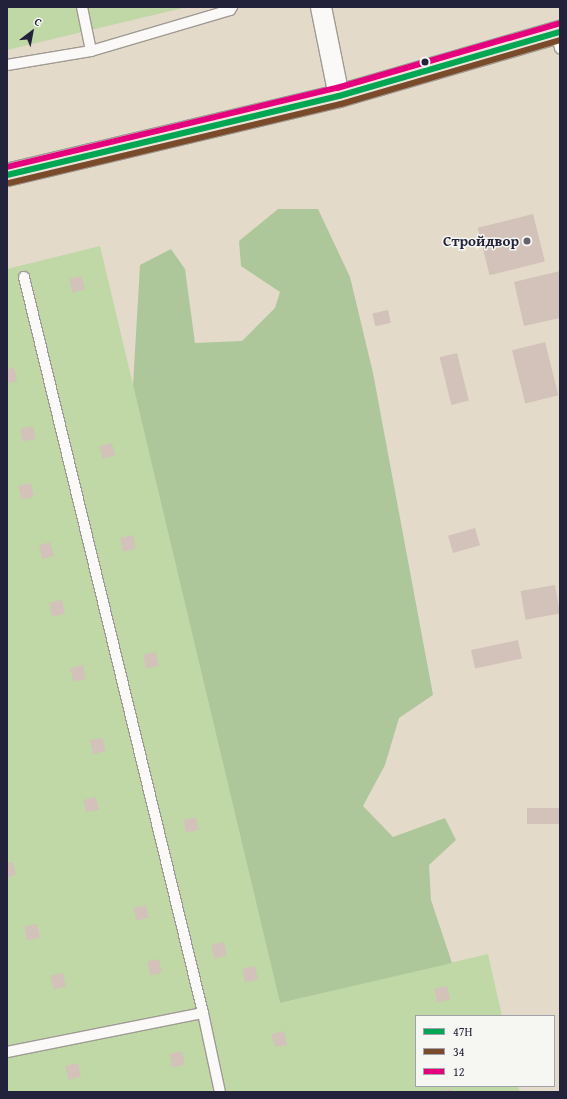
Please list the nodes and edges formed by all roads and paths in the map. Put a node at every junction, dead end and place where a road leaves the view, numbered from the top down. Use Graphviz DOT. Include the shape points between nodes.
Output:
graph roads {
  1 [pos="82,7"];
  2 [pos="232,7"];
  3 [pos="321,7"];
  4 [pos="559,37"];
  5 [pos="91,51"];
  6 [pos="7,65"];
  7 [pos="339,96"];
  8 [pos="7,175"];
  9 [pos="24,276"];
  10 [pos="203,1013"];
  11 [pos="7,1052"];
  12 [pos="220,1092"];
  1 -- 5 [label="lane"];
  2 -- 5 [label="lane" via="230,10"];
  3 -- 7 [label="street"];
  4 -- 7 [label="main road"];
  5 -- 6 [label="lane"];
  7 -- 8 [label="main road"];
  9 -- 10 [label="lane"];
  10 -- 11 [label="lane"];
  10 -- 12 [label="lane"];
}
